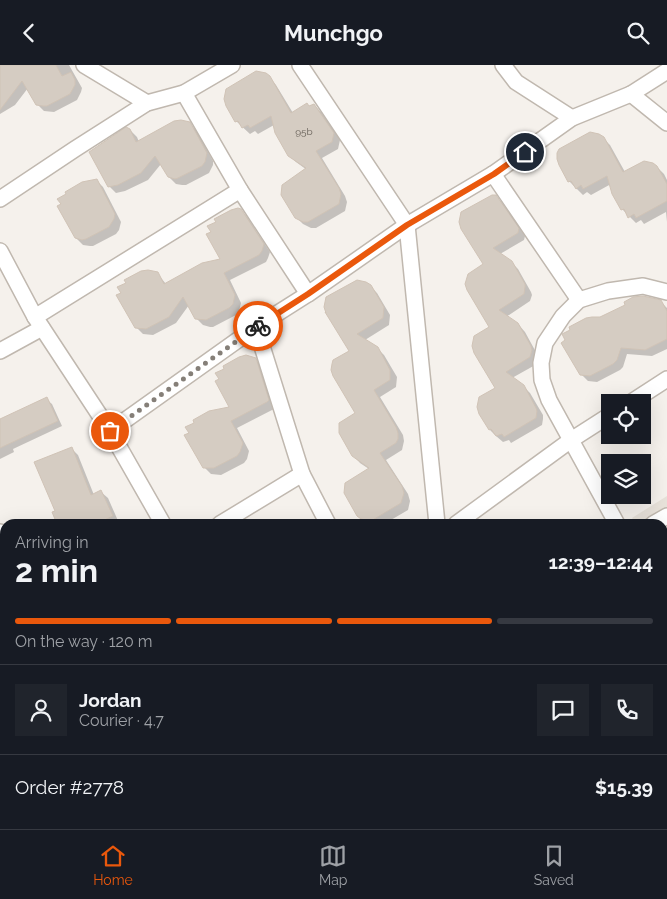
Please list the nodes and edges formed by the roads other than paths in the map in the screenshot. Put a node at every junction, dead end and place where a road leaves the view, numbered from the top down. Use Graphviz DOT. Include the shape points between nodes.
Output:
graph roads {
  1 [pos="84,65"];
  2 [pos="232,65"];
  3 [pos="300,65"];
  4 [pos="503,65"];
  5 [pos="667,71"];
  6 [pos="184,93"];
  7 [pos="631,93"];
  8 [pos="147,103"];
  9 [pos="572,118"];
  10 [pos="667,123"];
  11 [pos="494,174"];
  12 [pos="240,190"];
  13 [pos="0,199"];
  14 [pos="407,225"];
  15 [pos="0,251"];
  16 [pos="667,292"];
  17 [pos="308,294"];
  18 [pos="579,300"];
  19 [pos="39,322"];
  20 [pos="256,327"];
  21 [pos="0,351"];
  22 [pos="667,379"];
  23 [pos="644,394"];
  24 [pos="601,421"];
  25 [pos="110,431"];
  26 [pos="571,440"];
  27 [pos="302,474"];
  28 [pos="160,519"];
  29 [pos="228,519"];
  30 [pos="325,519"];
  31 [pos="436,519"];
  32 [pos="463,519"];
  33 [pos="615,519"];
  1 -- 8 [label="street"];
  2 -- 6 [label="street"];
  3 -- 14 [label="street"];
  4 -- 9 [label="street" via="516,82"];
  5 -- 7 [label="street"];
  6 -- 8 [label="street"];
  6 -- 12 [label="street"];
  7 -- 9 [label="street"];
  7 -- 10 [label="street"];
  8 -- 13 [label="street"];
  9 -- 11 [label="street"];
  11 -- 14 [label="street"];
  11 -- 18 [label="street"];
  12 -- 17 [label="street"];
  12 -- 19 [label="street"];
  14 -- 17 [label="street"];
  14 -- 31 [label="street"];
  15 -- 19 [label="street"];
  16 -- 18 [label="street" via="643,286 608,291"];
  17 -- 20 [label="street"];
  18 -- 26 [label="street" via="563,315 545,343 541,363 542,380 549,400"];
  19 -- 21 [label="street"];
  19 -- 25 [label="street"];
  20 -- 25 [label="street"];
  20 -- 27 [label="street"];
  22 -- 23 [label="street"];
  24 -- 26 [label="street"];
  25 -- 28 [label="street"];
  26 -- 32 [label="street"];
  26 -- 33 [label="street"];
  27 -- 29 [label="street"];
  27 -- 30 [label="street"];
}
